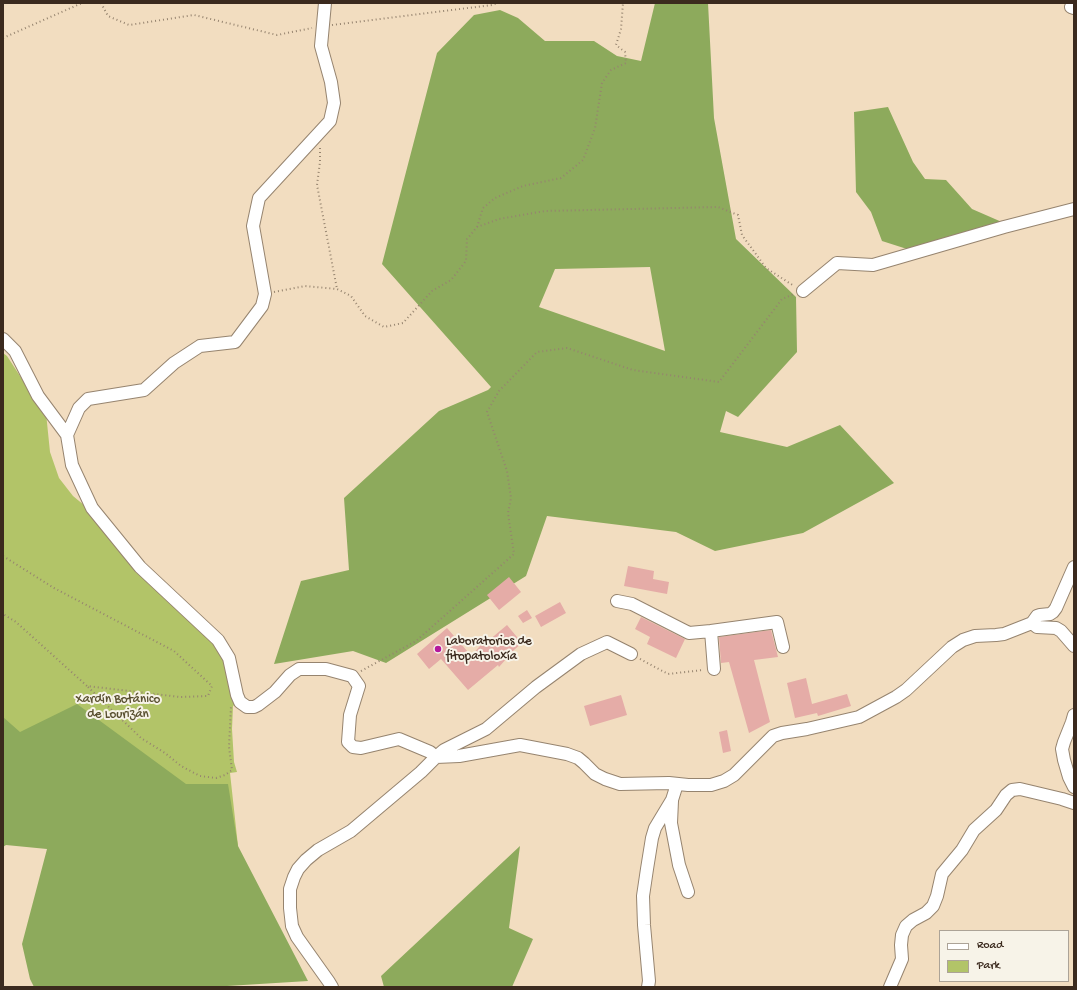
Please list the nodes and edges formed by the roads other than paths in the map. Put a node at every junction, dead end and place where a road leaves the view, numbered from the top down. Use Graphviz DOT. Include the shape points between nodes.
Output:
graph roads {
  1 [pos="325,3"];
  2 [pos="1074,209"];
  3 [pos="803,291"];
  4 [pos="3,338"];
  5 [pos="67,435"];
  6 [pos="1074,567"];
  7 [pos="617,601"];
  8 [pos="1032,623"];
  9 [pos="711,632"];
  10 [pos="1074,646"];
  11 [pos="783,647"];
  12 [pos="631,654"];
  13 [pos="714,669"];
  14 [pos="1074,715"];
  15 [pos="436,757"];
  16 [pos="677,784"];
  17 [pos="1074,787"];
  18 [pos="672,800"];
  19 [pos="1074,803"];
  20 [pos="688,892"];
  21 [pos="332,987"];
  22 [pos="648,987"];
  23 [pos="890,987"];
  1 -- 5 [label="street" via="321,46 334,103 330,121 259,198 253,226 265,294 262,306 234,342 200,346 174,363 144,390 88,399 78,408"];
  2 -- 3 [label="street" via="873,265 837,263"];
  4 -- 5 [label="street" via="15,351 38,396"];
  5 -- 15 [label="street" via="72,465 92,508 140,567 218,640 229,658 240,702 254,707 299,669 326,669 352,676 359,686 350,715 348,742 353,747 361,748 399,739"];
  6 -- 8 [label="street" via="1056,608 1050,614 1036,616"];
  7 -- 9 [label="street" via="632,604 689,633"];
  8 -- 10 [label="street" via="1037,627 1056,628"];
  8 -- 16 [label="street" via="1004,634 975,636 963,640 906,690 859,717 773,736 734,775 724,781 711,785"];
  9 -- 11 [label="street" via="778,622"];
  9 -- 13 [label="street"];
  12 -- 15 [label="street" via="607,642 581,654 486,729 444,750"];
  14 -- 17 [label="street" via="1062,749 1065,766"];
  15 -- 16 [label="street" via="460,756 520,745 568,754 578,758 596,774 620,784"];
  15 -- 21 [label="street" via="351,831 318,850 298,869 290,889 292,926"];
  16 -- 18 [label="street"];
  18 -- 20 [label="street" via="670,823"];
  18 -- 22 [label="street" via="652,838 643,896"];
  19 -- 23 [label="street" via="1020,789 1012,790 1006,795 996,810 974,830 962,850 942,874 933,906 906,926 902,936 902,958"];
}
